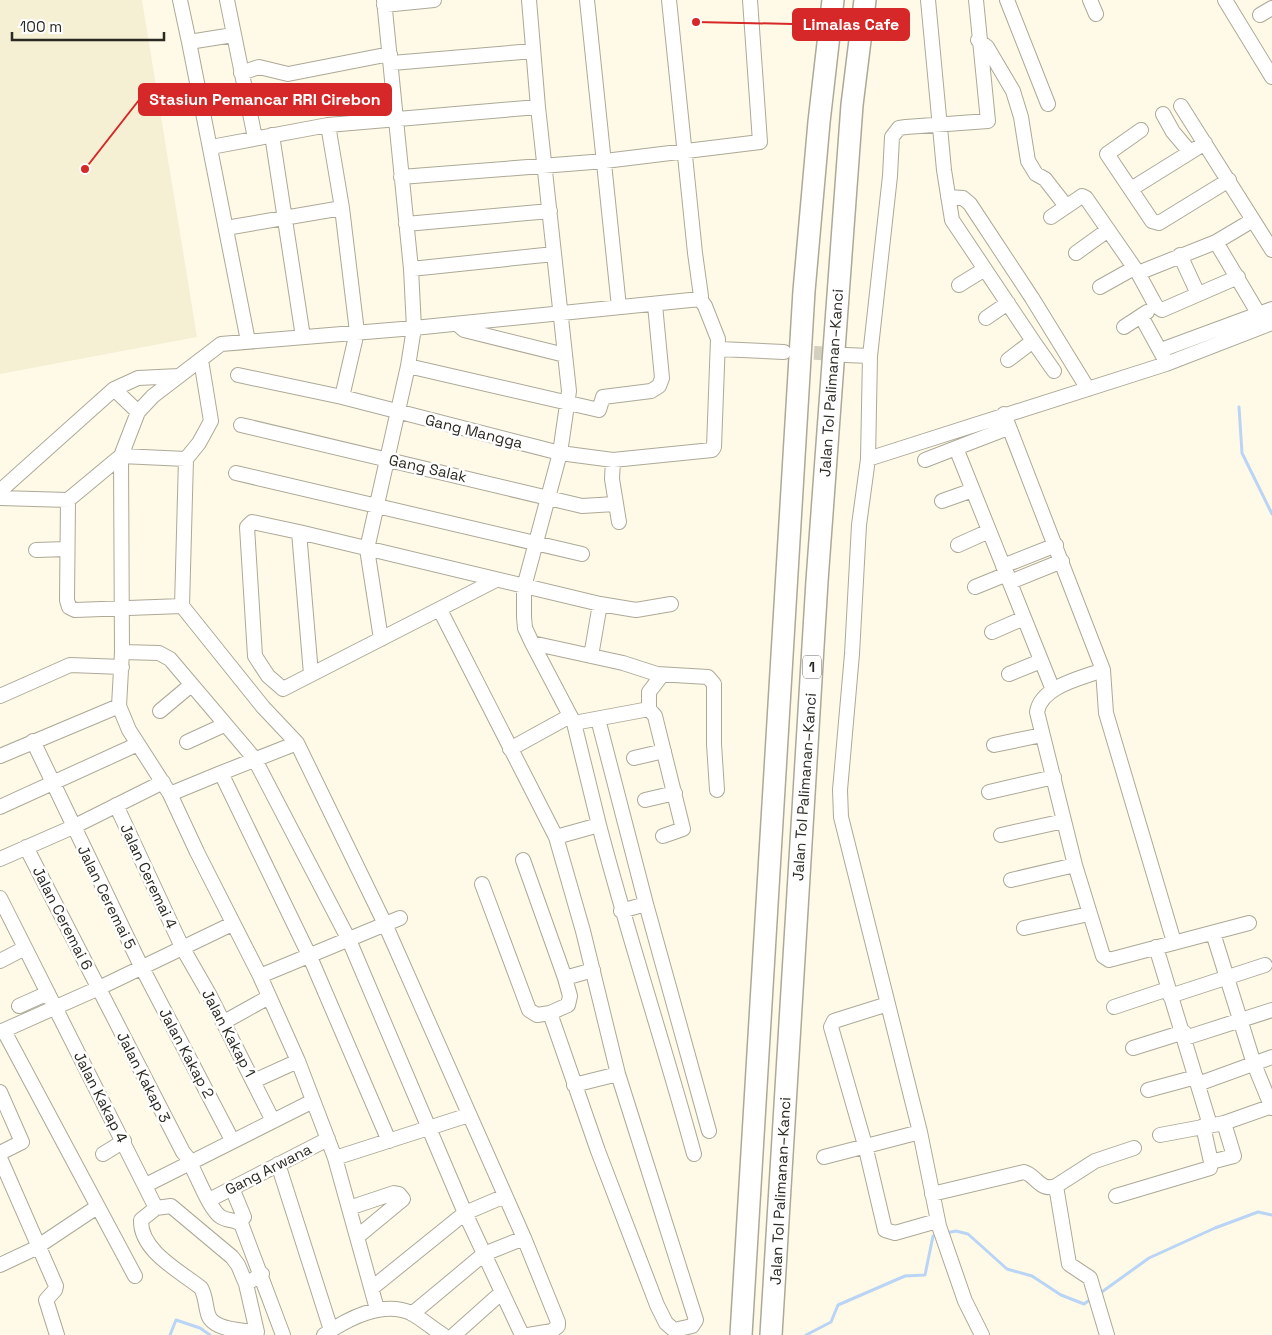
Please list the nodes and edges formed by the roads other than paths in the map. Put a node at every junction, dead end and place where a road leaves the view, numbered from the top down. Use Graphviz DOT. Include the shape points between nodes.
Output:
graph roads {
  1 [pos="180,0"];
  2 [pos="227,0"];
  3 [pos="434,0"];
  4 [pos="529,0"];
  5 [pos="587,0"];
  6 [pos="669,0"];
  7 [pos="750,0"];
  8 [pos="833,0"];
  9 [pos="865,0"];
  10 [pos="928,0"];
  11 [pos="976,0"];
  12 [pos="1007,0"];
  13 [pos="1090,0"];
  14 [pos="1225,0"];
  15 [pos="384,2"];
  16 [pos="1096,14"];
  17 [pos="233,35"];
  18 [pos="978,40"];
  19 [pos="189,42"];
  20 [pos="534,51"];
  21 [pos="391,59"];
  22 [pos="240,73"];
  23 [pos="1272,77"];
  24 [pos="311,93"];
  25 [pos="1048,104"];
  26 [pos="1181,106"];
  27 [pos="248,107"];
  28 [pos="538,107"];
  29 [pos="1163,114"];
  30 [pos="395,119"];
  31 [pos="328,125"];
  32 [pos="940,126"];
  33 [pos="1141,130"];
  34 [pos="272,135"];
  35 [pos="255,138"];
  36 [pos="1205,143"];
  37 [pos="211,147"];
  38 [pos="684,150"];
  39 [pos="1190,152"];
  40 [pos="605,161"];
  41 [pos="545,165"];
  42 [pos="402,177"];
  43 [pos="1229,180"];
  44 [pos="1131,189"];
  45 [pos="948,197"];
  46 [pos="1066,206"];
  47 [pos="342,208"];
  48 [pos="550,211"];
  49 [pos="284,216"];
  50 [pos="1051,217"];
  51 [pos="1253,220"];
  52 [pos="406,224"];
  53 [pos="226,228"];
  54 [pos="1108,230"];
  55 [pos="1216,242"];
  56 [pos="1272,250"];
  57 [pos="1076,253"];
  58 [pos="554,254"];
  59 [pos="1180,255"];
  60 [pos="411,269"];
  61 [pos="985,269"];
  62 [pos="1136,270"];
  63 [pos="1238,277"];
  64 [pos="959,285"];
  65 [pos="1100,287"];
  66 [pos="1198,294"];
  67 [pos="1032,298"];
  68 [pos="700,300"];
  69 [pos="655,305"];
  70 [pos="1011,306"];
  71 [pos="1156,306"];
  72 [pos="619,307"];
  73 [pos="561,313"];
  74 [pos="1141,316"];
  75 [pos="986,318"];
  76 [pos="1267,318"];
  77 [pos="456,324"];
  78 [pos="1124,327"];
  79 [pos="414,328"];
  80 [pos="357,332"];
  81 [pos="303,337"];
  82 [pos="1033,340"];
  83 [pos="248,341"];
  84 [pos="719,349"];
  85 [pos="1161,350"];
  86 [pos="784,352"];
  87 [pos="565,355"];
  88 [pos="846,355"];
  89 [pos="870,356"];
  90 [pos="201,360"];
  91 [pos="1008,360"];
  92 [pos="1166,364"];
  93 [pos="408,366"];
  94 [pos="1054,371"];
  95 [pos="238,375"];
  96 [pos="179,376"];
  97 [pos="114,389"];
  98 [pos="1088,389"];
  99 [pos="342,397"];
  100 [pos="568,404"];
  101 [pos="138,412"];
  102 [pos="398,412"];
  103 [pos="1006,421"];
  104 [pos="241,425"];
  105 [pos="956,448"];
  106 [pos="560,453"];
  107 [pos="121,456"];
  108 [pos="186,458"];
  109 [pos="387,458"];
  110 [pos="868,459"];
  111 [pos="613,460"];
  112 [pos="924,460"];
  113 [pos="236,473"];
  114 [pos="972,490"];
  115 [pos="0,491"];
  116 [pos="548,496"];
  117 [pos="0,498"];
  118 [pos="68,500"];
  119 [pos="942,501"];
  120 [pos="615,504"];
  121 [pos="376,507"];
  122 [pos="619,522"];
  123 [pos="299,532"];
  124 [pos="989,532"];
  125 [pos="536,543"];
  126 [pos="958,545"];
  127 [pos="1056,545"];
  128 [pos="67,549"];
  129 [pos="367,549"];
  130 [pos="36,550"];
  131 [pos="582,554"];
  132 [pos="1062,561"];
  133 [pos="1007,574"];
  134 [pos="496,580"];
  135 [pos="524,587"];
  136 [pos="975,587"];
  137 [pos="600,604"];
  138 [pos="671,604"];
  139 [pos="182,606"];
  140 [pos="121,609"];
  141 [pos="440,610"];
  142 [pos="1024,618"];
  143 [pos="992,632"];
  144 [pos="380,639"];
  145 [pos="532,643"];
  146 [pos="122,652"];
  147 [pos="591,656"];
  148 [pos="1041,661"];
  149 [pos="122,667"];
  150 [pos="1103,670"];
  151 [pos="311,674"];
  152 [pos="1010,674"];
  153 [pos="662,675"];
  154 [pos="191,684"];
  155 [pos="1053,690"];
  156 [pos="0,696"];
  157 [pos="119,706"];
  158 [pos="650,710"];
  159 [pos="160,711"];
  160 [pos="598,719"];
  161 [pos="572,720"];
  162 [pos="224,725"];
  163 [pos="1042,735"];
  164 [pos="33,741"];
  165 [pos="187,742"];
  166 [pos="297,742"];
  167 [pos="138,744"];
  168 [pos="994,744"];
  169 [pos="510,749"];
  170 [pos="664,750"];
  171 [pos="0,756"];
  172 [pos="254,758"];
  173 [pos="634,758"];
  174 [pos="221,773"];
  175 [pos="1054,776"];
  176 [pos="163,782"];
  177 [pos="53,783"];
  178 [pos="717,790"];
  179 [pos="988,792"];
  180 [pos="675,793"];
  181 [pos="170,794"];
  182 [pos="645,800"];
  183 [pos="116,805"];
  184 [pos="0,807"];
  185 [pos="1064,821"];
  186 [pos="598,825"];
  187 [pos="73,827"];
  188 [pos="1001,835"];
  189 [pos="663,836"];
  190 [pos="556,837"];
  191 [pos="26,847"];
  192 [pos="0,859"];
  193 [pos="523,860"];
  194 [pos="1075,865"];
  195 [pos="1011,880"];
  196 [pos="482,884"];
  197 [pos="646,904"];
  198 [pos="2,906"];
  199 [pos="621,911"];
  200 [pos="1089,914"];
  201 [pos="400,918"];
  202 [pos="1249,923"];
  203 [pos="232,924"];
  204 [pos="385,924"];
  205 [pos="1024,928"];
  206 [pos="1213,933"];
  207 [pos="349,940"];
  208 [pos="1174,942"];
  209 [pos="1156,946"];
  210 [pos="182,947"];
  211 [pos="25,948"];
  212 [pos="310,957"];
  213 [pos="0,961"];
  214 [pos="1265,965"];
  215 [pos="141,966"];
  216 [pos="593,970"];
  217 [pos="260,976"];
  218 [pos="565,978"];
  219 [pos="1227,978"];
  220 [pos="99,988"];
  221 [pos="48,993"];
  222 [pos="1169,993"];
  223 [pos="269,996"];
  224 [pos="888,1004"];
  225 [pos="19,1006"];
  226 [pos="1114,1007"];
  227 [pos="56,1008"];
  228 [pos="1272,1010"];
  229 [pos="550,1013"];
  230 [pos="1240,1021"];
  231 [pos="224,1022"];
  232 [pos="2,1032"];
  233 [pos="1184,1035"];
  234 [pos="1133,1048"];
  235 [pos="1272,1057"];
  236 [pos="298,1062"];
  237 [pos="1254,1064"];
  238 [pos="618,1074"];
  239 [pos="1197,1080"];
  240 [pos="254,1081"];
  241 [pos="574,1085"];
  242 [pos="698,1086"];
  243 [pos="1148,1090"];
  244 [pos="0,1092"];
  245 [pos="677,1092"];
  246 [pos="313,1102"];
  247 [pos="1272,1106"];
  248 [pos="469,1115"];
  249 [pos="273,1121"];
  250 [pos="1212,1124"];
  251 [pos="430,1128"];
  252 [pos="709,1131"];
  253 [pos="920,1132"];
  254 [pos="1160,1135"];
  255 [pos="328,1138"];
  256 [pos="232,1140"];
  257 [pos="124,1141"];
  258 [pos="389,1141"];
  259 [pos="865,1145"];
  260 [pos="1134,1148"];
  261 [pos="0,1153"];
  262 [pos="103,1154"];
  263 [pos="694,1154"];
  264 [pos="824,1157"];
  265 [pos="0,1158"];
  266 [pos="334,1158"];
  267 [pos="1211,1162"];
  268 [pos="192,1163"];
  269 [pos="278,1164"];
  270 [pos="146,1185"];
  271 [pos="1056,1186"];
  272 [pos="232,1188"];
  273 [pos="932,1194"];
  274 [pos="505,1196"];
  275 [pos="1116,1196"];
  276 [pos="209,1200"];
  277 [pos="97,1207"];
  278 [pos="156,1208"];
  279 [pos="349,1208"];
  280 [pos="466,1213"];
  281 [pos="240,1222"];
  282 [pos="938,1223"];
  283 [pos="357,1237"];
  284 [pos="524,1238"];
  285 [pos="40,1246"];
  286 [pos="484,1254"];
  287 [pos="0,1265"];
  288 [pos="262,1274"];
  289 [pos="135,1276"];
  290 [pos="246,1284"];
  291 [pos="372,1288"];
  292 [pos="502,1293"];
  293 [pos="377,1309"];
  294 [pos="412,1314"];
  295 [pos="327,1333"];
  296 [pos="257,1334"];
  297 [pos="57,1335"];
  298 [pos="283,1335"];
  299 [pos="443,1335"];
  300 [pos="454,1335"];
  301 [pos="522,1335"];
  302 [pos="528,1335"];
  303 [pos="741,1335"];
  304 [pos="771,1335"];
  305 [pos="982,1335"];
  306 [pos="1107,1335"];
  1 -- 19 [label="street"];
  2 -- 17 [label="street"];
  3 -- 15 [label="street"];
  4 -- 20 [label="street"];
  5 -- 40 [label="street"];
  6 -- 38 [label="street"];
  7 -- 38 [label="street" via="762,140"];
  8 -- 303 [label="highway, Jalan Tol Palimanan–Kanci / 1" via="818,122 804,292"];
  9 -- 304 [label="highway, Jalan Tol Palimanan–Kanci / 1" via="852,105 816,581"];
  10 -- 32 [label="street"];
  11 -- 18 [label="street"];
  12 -- 25 [label="street"];
  13 -- 16 [label="street"];
  14 -- 23 [label="street"];
  15 -- 21 [label="street"];
  17 -- 19 [label="street"];
  17 -- 22 [label="street"];
  18 -- 32 [label="street" via="988,121"];
  18 -- 46 [label="street" via="987,47 1013,91 1028,161"];
  19 -- 37 [label="street"];
  20 -- 21 [label="street"];
  20 -- 28 [label="street"];
  21 -- 22 [label="street" via="288,74 259,67"];
  21 -- 30 [label="street"];
  22 -- 27 [label="street"];
  24 -- 27 [label="street"];
  26 -- 36 [label="street"];
  27 -- 35 [label="street"];
  28 -- 30 [label="street"];
  28 -- 41 [label="street"];
  29 -- 39 [label="street"];
  30 -- 31 [label="street"];
  30 -- 42 [label="street"];
  31 -- 34 [label="street"];
  31 -- 47 [label="street"];
  32 -- 45 [label="street"];
  32 -- 89 [label="street" via="899,128 892,138"];
  33 -- 44 [label="street" via="1107,154"];
  34 -- 35 [label="street"];
  34 -- 49 [label="street"];
  35 -- 37 [label="street"];
  36 -- 39 [label="street"];
  36 -- 43 [label="street"];
  37 -- 53 [label="street"];
  38 -- 40 [label="street"];
  38 -- 68 [label="street"];
  39 -- 44 [label="street"];
  40 -- 41 [label="street"];
  40 -- 72 [label="street"];
  41 -- 42 [label="street"];
  41 -- 48 [label="street"];
  42 -- 52 [label="street"];
  43 -- 44 [label="street" via="1159,223 1152,222"];
  43 -- 51 [label="street"];
  45 -- 61 [label="street" via="952,220"];
  45 -- 67 [label="street" via="967,200"];
  46 -- 50 [label="street"];
  46 -- 54 [label="street" via="1082,196 1086,198"];
  47 -- 49 [label="street"];
  47 -- 80 [label="street"];
  48 -- 52 [label="street"];
  48 -- 58 [label="street"];
  49 -- 53 [label="street"];
  49 -- 81 [label="street"];
  51 -- 55 [label="street"];
  51 -- 56 [label="street"];
  52 -- 60 [label="street"];
  53 -- 83 [label="street"];
  54 -- 57 [label="street"];
  54 -- 62 [label="street"];
  55 -- 59 [label="street"];
  55 -- 63 [label="street"];
  58 -- 60 [label="street"];
  58 -- 73 [label="street"];
  59 -- 62 [label="street"];
  59 -- 66 [label="street"];
  60 -- 79 [label="street"];
  61 -- 64 [label="street"];
  61 -- 70 [label="street"];
  62 -- 65 [label="street"];
  62 -- 71 [label="street"];
  63 -- 66 [label="street"];
  63 -- 76 [label="street"];
  66 -- 71 [label="street" via="1162,310"];
  67 -- 70 [label="street"];
  67 -- 98 [label="street"];
  68 -- 69 [label="street"];
  68 -- 84 [label="street" via="716,332"];
  69 -- 72 [label="street"];
  69 -- 100 [label="street" via="662,378 659,386 651,391 602,397 599,410"];
  70 -- 75 [label="street"];
  70 -- 82 [label="street"];
  71 -- 74 [label="street"];
  72 -- 73 [label="street"];
  73 -- 77 [label="street"];
  73 -- 87 [label="street"];
  74 -- 78 [label="street"];
  74 -- 85 [label="street"];
  76 -- 85 [label="street"];
  76 -- 92 [label="street"];
  77 -- 79 [label="street"];
  77 -- 87 [label="street" via="464,330"];
  79 -- 80 [label="street"];
  79 -- 93 [label="street"];
  80 -- 81 [label="street"];
  80 -- 99 [label="street"];
  81 -- 83 [label="street"];
  82 -- 91 [label="street"];
  82 -- 94 [label="street"];
  83 -- 90 [label="street" via="221,344"];
  84 -- 86 [label="street"];
  84 -- 111 [label="street, Gang Mangga" via="712,450"];
  85 -- 92 [label="street"];
  87 -- 100 [label="street"];
  88 -- 89 [label="street"];
  89 -- 110 [label="street"];
  90 -- 96 [label="street"];
  90 -- 108 [label="street" via="211,421"];
  92 -- 98 [label="street"];
  93 -- 100 [label="street"];
  93 -- 102 [label="street"];
  95 -- 99 [label="street, Gang Mangga"];
  96 -- 97 [label="street" via="138,378"];
  96 -- 101 [label="street"];
  97 -- 101 [label="street"];
  97 -- 115 [label="street"];
  98 -- 103 [label="street"];
  99 -- 102 [label="street, Gang Mangga"];
  100 -- 106 [label="street"];
  101 -- 107 [label="street"];
  102 -- 106 [label="street, Gang Mangga"];
  102 -- 109 [label="street"];
  103 -- 105 [label="street"];
  103 -- 110 [label="street"];
  103 -- 127 [label="street"];
  104 -- 109 [label="street, Gang Salak"];
  105 -- 112 [label="street"];
  105 -- 114 [label="street"];
  106 -- 111 [label="street, Gang Mangga"];
  106 -- 116 [label="street"];
  107 -- 108 [label="street"];
  107 -- 118 [label="street"];
  107 -- 140 [label="street"];
  108 -- 139 [label="street"];
  109 -- 116 [label="street, Gang Salak"];
  109 -- 121 [label="street"];
  110 -- 224 [label="street" via="859,526 840,790 841,818"];
  111 -- 120 [label="street"];
  113 -- 121 [label="street"];
  114 -- 119 [label="street"];
  114 -- 124 [label="street"];
  116 -- 120 [label="street, Gang Salak" via="590,507"];
  116 -- 125 [label="street"];
  117 -- 118 [label="street"];
  118 -- 128 [label="street"];
  120 -- 122 [label="street"];
  121 -- 125 [label="street"];
  121 -- 129 [label="street"];
  123 -- 129 [label="street"];
  123 -- 151 [label="street"];
  123 -- 151 [label="street" via="252,522 247,527 254,649 257,661 282,689"];
  124 -- 126 [label="street"];
  124 -- 133 [label="street"];
  125 -- 131 [label="street"];
  125 -- 135 [label="street"];
  127 -- 132 [label="street"];
  127 -- 133 [label="street"];
  128 -- 130 [label="street"];
  128 -- 140 [label="street" via="66,600 69,606 75,610"];
  129 -- 134 [label="street"];
  129 -- 144 [label="street"];
  132 -- 133 [label="street"];
  132 -- 150 [label="street"];
  133 -- 136 [label="street"];
  133 -- 142 [label="street"];
  134 -- 135 [label="street"];
  134 -- 141 [label="street"];
  135 -- 137 [label="street"];
  135 -- 145 [label="street" via="524,617"];
  137 -- 138 [label="street" via="636,610"];
  137 -- 147 [label="street"];
  139 -- 140 [label="street"];
  139 -- 166 [label="street" via="263,706"];
  140 -- 146 [label="street"];
  141 -- 144 [label="street"];
  141 -- 169 [label="street"];
  142 -- 143 [label="street"];
  142 -- 148 [label="street"];
  144 -- 151 [label="street"];
  145 -- 147 [label="street"];
  145 -- 161 [label="street"];
  146 -- 149 [label="street"];
  146 -- 154 [label="street" via="159,653 170,659"];
  147 -- 153 [label="street"];
  148 -- 152 [label="street"];
  148 -- 155 [label="street"];
  149 -- 156 [label="street" via="70,665"];
  149 -- 157 [label="street"];
  150 -- 155 [label="street"];
  150 -- 208 [label="street" via="1106,713"];
  153 -- 158 [label="street" via="649,692"];
  153 -- 178 [label="street" via="708,677 714,684"];
  154 -- 159 [label="street"];
  154 -- 162 [label="street"];
  155 -- 163 [label="street" via="1038,706"];
  157 -- 164 [label="street"];
  157 -- 167 [label="street"];
  158 -- 160 [label="street"];
  158 -- 170 [label="street" via="655,716"];
  160 -- 161 [label="street"];
  160 -- 197 [label="street"];
  161 -- 169 [label="street"];
  161 -- 186 [label="street"];
  162 -- 165 [label="street"];
  162 -- 172 [label="street"];
  163 -- 168 [label="street"];
  163 -- 175 [label="street"];
  164 -- 171 [label="street"];
  164 -- 177 [label="street, Jalan Ceremai 5"];
  166 -- 172 [label="street"];
  166 -- 204 [label="street"];
  167 -- 176 [label="street"];
  167 -- 177 [label="street"];
  169 -- 190 [label="street"];
  170 -- 173 [label="street"];
  170 -- 180 [label="street"];
  172 -- 174 [label="street"];
  172 -- 207 [label="street"];
  174 -- 181 [label="street"];
  174 -- 212 [label="street"];
  175 -- 179 [label="street"];
  175 -- 185 [label="street"];
  176 -- 181 [label="street"];
  176 -- 183 [label="street"];
  177 -- 184 [label="street"];
  177 -- 187 [label="street, Jalan Ceremai 5"];
  180 -- 182 [label="street"];
  180 -- 189 [label="street" via="683,829"];
  181 -- 203 [label="street"];
  183 -- 187 [label="street"];
  183 -- 210 [label="street, Jalan Ceremai 4"];
  185 -- 188 [label="street"];
  185 -- 194 [label="street"];
  186 -- 190 [label="street"];
  186 -- 199 [label="street"];
  187 -- 191 [label="street"];
  187 -- 215 [label="street, Jalan Ceremai 5"];
  190 -- 216 [label="street"];
  191 -- 192 [label="street"];
  191 -- 220 [label="street, Jalan Ceremai 6"];
  193 -- 218 [label="street"];
  194 -- 195 [label="street"];
  194 -- 200 [label="street"];
  196 -- 229 [label="street" via="529,1010 537,1015"];
  197 -- 199 [label="street"];
  197 -- 242 [label="street"];
  198 -- 211 [label="street, Jalan Kakap 4"];
  199 -- 245 [label="street"];
  200 -- 205 [label="street"];
  200 -- 209 [label="street" via="1105,959"];
  201 -- 204 [label="street"];
  202 -- 206 [label="street"];
  203 -- 210 [label="street"];
  203 -- 217 [label="street"];
  204 -- 207 [label="street"];
  204 -- 248 [label="street"];
  206 -- 208 [label="street"];
  206 -- 219 [label="street"];
  207 -- 212 [label="street"];
  207 -- 251 [label="street"];
  208 -- 209 [label="street"];
  209 -- 222 [label="street"];
  210 -- 215 [label="street"];
  210 -- 231 [label="street, Jalan Kakap 1"];
  211 -- 213 [label="street"];
  211 -- 221 [label="street, Jalan Kakap 4"];
  212 -- 217 [label="street"];
  212 -- 258 [label="street"];
  214 -- 219 [label="street"];
  215 -- 220 [label="street"];
  215 -- 256 [label="street, Jalan Kakap 2"];
  216 -- 218 [label="street"];
  216 -- 238 [label="street"];
  217 -- 223 [label="street"];
  218 -- 229 [label="street" via="570,1001"];
  219 -- 222 [label="street"];
  219 -- 230 [label="street"];
  220 -- 227 [label="street"];
  220 -- 268 [label="street, Jalan Kakap 3" via="180,1148"];
  221 -- 225 [label="street"];
  221 -- 227 [label="street, Jalan Kakap 4"];
  222 -- 226 [label="street"];
  222 -- 233 [label="street"];
  223 -- 231 [label="street"];
  223 -- 236 [label="street"];
  224 -- 253 [label="street"];
  224 -- 259 [label="street" via="831,1023"];
  227 -- 232 [label="street"];
  227 -- 257 [label="street, Jalan Kakap 4"];
  228 -- 230 [label="street"];
  229 -- 241 [label="street"];
  230 -- 233 [label="street"];
  230 -- 237 [label="street"];
  231 -- 240 [label="street, Jalan Kakap 1"];
  232 -- 277 [label="street"];
  233 -- 234 [label="street"];
  233 -- 239 [label="street"];
  235 -- 237 [label="street"];
  236 -- 240 [label="street"];
  236 -- 246 [label="street"];
  237 -- 239 [label="street"];
  237 -- 247 [label="street"];
  238 -- 241 [label="street"];
  238 -- 241 [label="street" via="696,1320 692,1326 682,1330 674,1330 666,1323 657,1305"];
  239 -- 243 [label="street"];
  239 -- 250 [label="street"];
  240 -- 249 [label="street, Jalan Kakap 1"];
  242 -- 245 [label="street"];
  242 -- 252 [label="street"];
  244 -- 261 [label="street" via="22,1142"];
  245 -- 263 [label="street"];
  246 -- 249 [label="street"];
  246 -- 255 [label="street"];
  247 -- 250 [label="street"];
  248 -- 251 [label="street"];
  248 -- 274 [label="street"];
  249 -- 256 [label="street"];
  250 -- 254 [label="street"];
  250 -- 267 [label="street"];
  250 -- 267 [label="street" via="1234,1156"];
  251 -- 258 [label="street"];
  251 -- 280 [label="street"];
  253 -- 259 [label="street"];
  253 -- 273 [label="street"];
  255 -- 266 [label="street"];
  255 -- 269 [label="street, Gang Arwana"];
  256 -- 268 [label="street"];
  257 -- 262 [label="street"];
  257 -- 270 [label="street, Jalan Kakap 4"];
  258 -- 266 [label="street"];
  259 -- 264 [label="street"];
  259 -- 282 [label="street" via="885,1230 896,1233"];
  260 -- 271 [label="street" via="1095,1161"];
  265 -- 285 [label="street"];
  266 -- 279 [label="street"];
  267 -- 275 [label="street" via="1207,1171"];
  268 -- 270 [label="street"];
  268 -- 276 [label="street, Jalan Kakap 3"];
  269 -- 272 [label="street, Gang Arwana"];
  269 -- 295 [label="street"];
  270 -- 278 [label="street, Jalan Kakap 4"];
  271 -- 273 [label="street" via="1050,1188 1037,1183 1024,1172"];
  271 -- 306 [label="street" via="1069,1264 1090,1278"];
  272 -- 276 [label="street, Gang Arwana"];
  272 -- 281 [label="street" via="244,1217"];
  273 -- 282 [label="street"];
  274 -- 280 [label="street"];
  274 -- 284 [label="street"];
  276 -- 281 [label="street, Jalan Kakap 3" via="220,1217"];
  277 -- 285 [label="street"];
  277 -- 289 [label="street"];
  278 -- 290 [label="street" via="171,1206 232,1257"];
  278 -- 296 [label="street" via="141,1220 148,1244 201,1288 211,1321"];
  279 -- 283 [label="street"];
  279 -- 283 [label="street" via="394,1193 403,1199"];
  280 -- 286 [label="street"];
  280 -- 291 [label="street"];
  281 -- 288 [label="street"];
  282 -- 305 [label="street" via="965,1302"];
  283 -- 291 [label="street"];
  284 -- 286 [label="street"];
  284 -- 302 [label="street" via="558,1326 552,1331"];
  285 -- 287 [label="street"];
  285 -- 297 [label="street" via="56,1286 46,1300"];
  286 -- 292 [label="street"];
  286 -- 294 [label="street"];
  288 -- 290 [label="street"];
  288 -- 298 [label="street"];
  290 -- 296 [label="street"];
  291 -- 293 [label="street"];
  292 -- 300 [label="street"];
  292 -- 301 [label="street"];
  293 -- 294 [label="street"];
  293 -- 295 [label="street"];
  294 -- 299 [label="street"];
}
